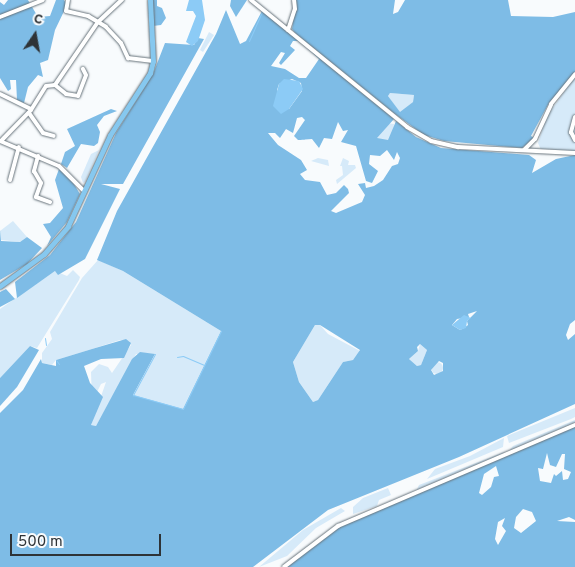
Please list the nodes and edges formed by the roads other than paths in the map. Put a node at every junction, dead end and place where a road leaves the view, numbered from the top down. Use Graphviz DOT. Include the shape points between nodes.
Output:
graph roads {
  1 [pos="43,0"];
  2 [pos="68,0"];
  3 [pos="122,0"];
  4 [pos="150,0"];
  5 [pos="251,0"];
  6 [pos="294,0"];
  7 [pos="0,17"];
  8 [pos="98,22"];
  9 [pos="288,30"];
  10 [pos="153,61"];
  11 [pos="83,69"];
  12 [pos="575,74"];
  13 [pos="55,85"];
  14 [pos="0,94"];
  15 [pos="30,111"];
  16 [pos="575,117"];
  17 [pos="54,136"];
  18 [pos="575,140"];
  19 [pos="1,141"];
  20 [pos="19,147"];
  21 [pos="524,150"];
  22 [pos="575,153"];
  23 [pos="38,156"];
  24 [pos="10,180"];
  25 [pos="84,191"];
  26 [pos="50,202"];
  27 [pos="0,286"];
  28 [pos="575,426"];
  29 [pos="284,567"];
  1 -- 7 [label="street"];
  2 -- 8 [label="street" via="66,11"];
  3 -- 8 [label="street"];
  4 -- 10 [label="main road"];
  5 -- 9 [label="street"];
  6 -- 9 [label="street" via="295,9"];
  8 -- 10 [label="street" via="115,36 128,58"];
  8 -- 13 [label="street"];
  9 -- 21 [label="street" via="418,135 444,145"];
  10 -- 25 [label="main road" via="148,76 110,135"];
  11 -- 13 [label="street" via="86,75 78,96 66,94"];
  12 -- 21 [label="street" via="551,104 534,139"];
  13 -- 15 [label="street" via="46,86"];
  14 -- 15 [label="street"];
  15 -- 17 [label="street" via="43,133"];
  15 -- 19 [label="street"];
  16 -- 18 [label="street" via="571,132"];
  19 -- 20 [label="street"];
  20 -- 23 [label="street"];
  20 -- 24 [label="street"];
  21 -- 22 [label="street"];
  23 -- 25 [label="street" via="59,166"];
  23 -- 26 [label="street" via="34,171 41,183 36,197"];
  25 -- 27 [label="main road" via="72,219 44,254"];
  28 -- 29 [label="street" via="338,526"];
}
